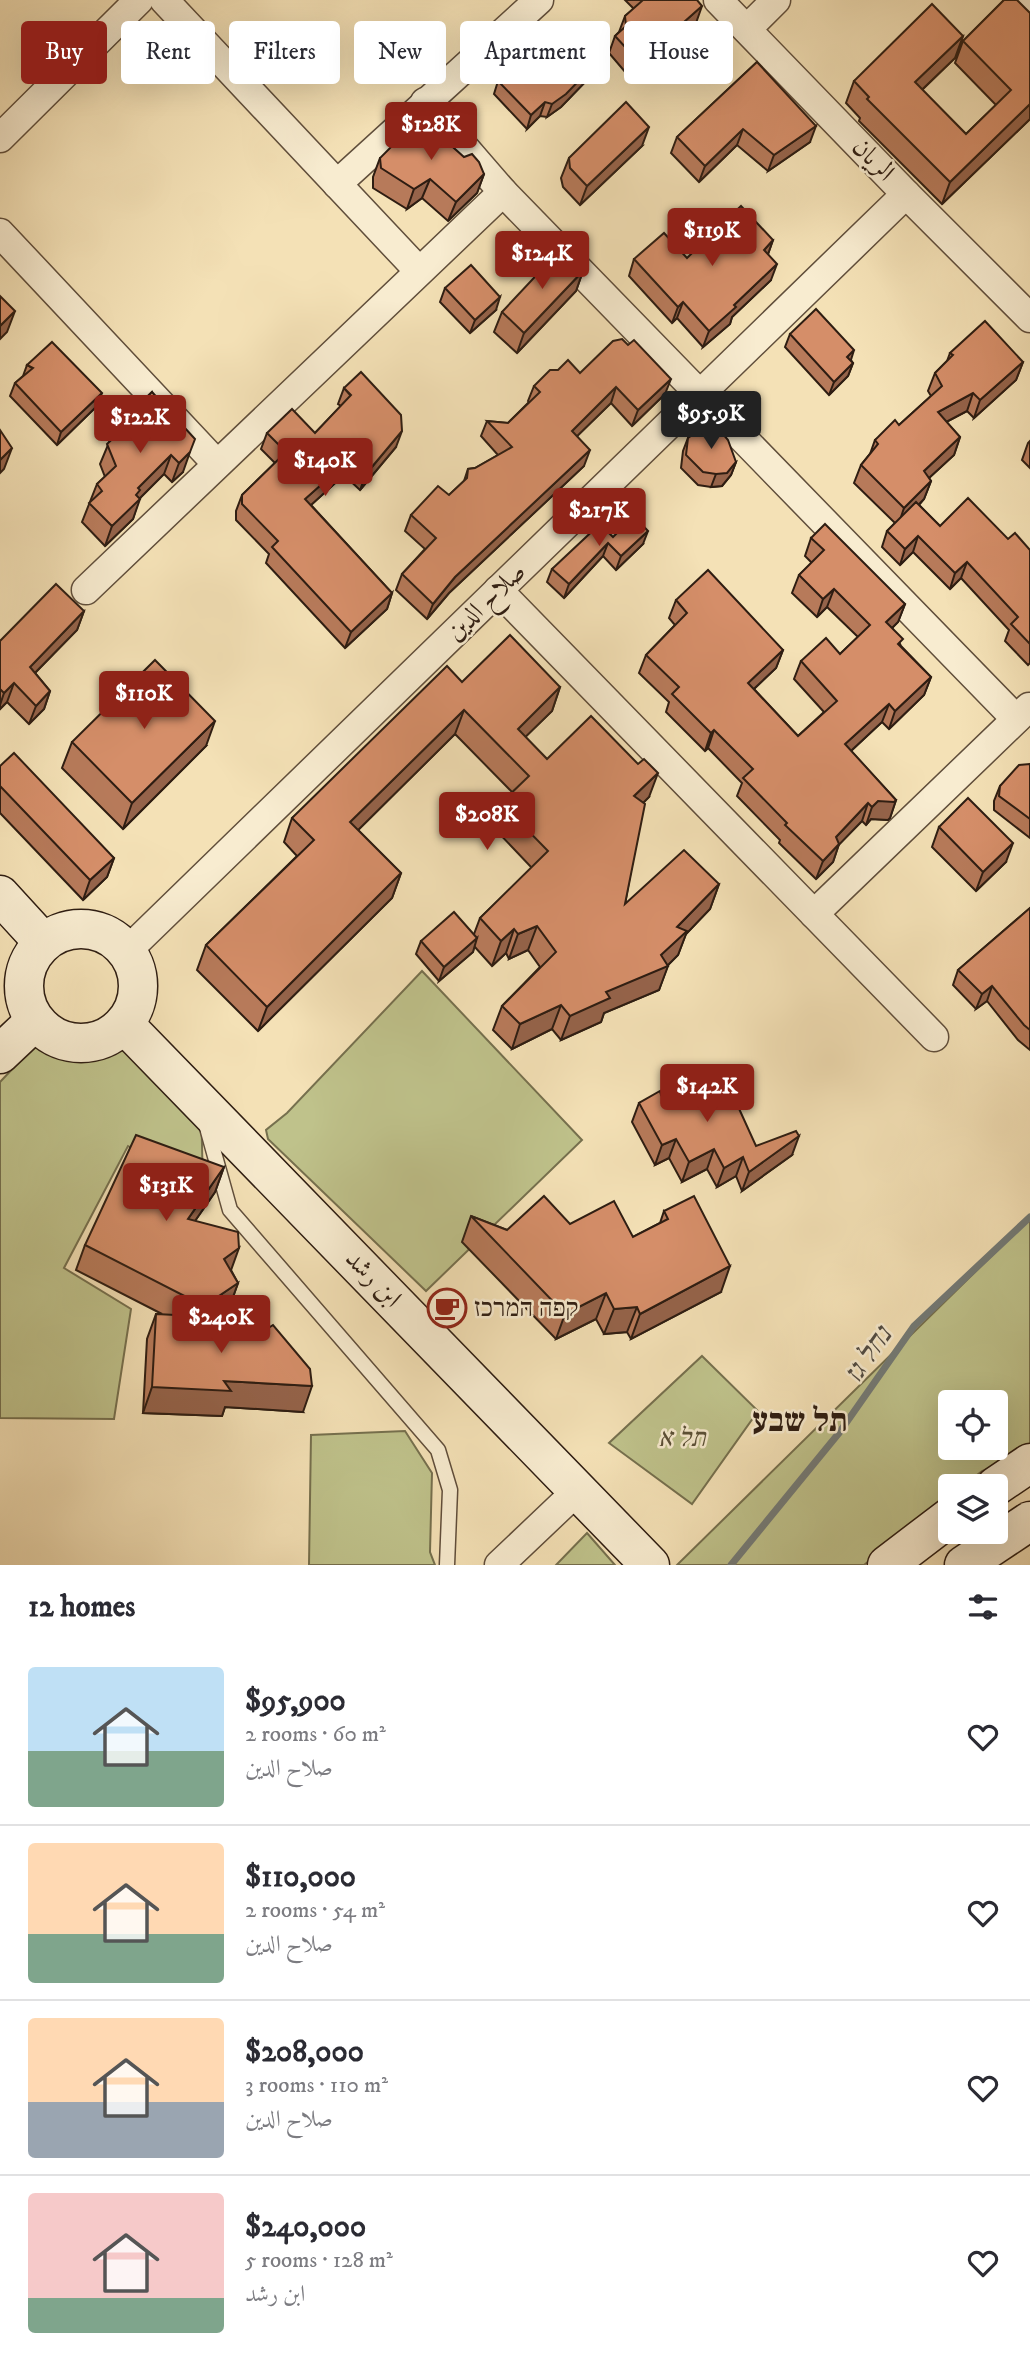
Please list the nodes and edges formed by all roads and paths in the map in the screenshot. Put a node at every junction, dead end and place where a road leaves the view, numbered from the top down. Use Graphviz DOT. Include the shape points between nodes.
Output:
graph roads {
  1 [pos="139,0"];
  2 [pos="164,0"];
  3 [pos="539,0"];
  4 [pos="718,0"];
  5 [pos="776,0"];
  6 [pos="1019,0"];
  7 [pos="1030,12"];
  8 [pos="747,29"];
  9 [pos="425,102"];
  10 [pos="0,138"];
  11 [pos="337,184"];
  12 [pos="503,192"];
  13 [pos="905,194"];
  14 [pos="0,233"];
  15 [pos="419,271"];
  16 [pos="1026,307"];
  17 [pos="699,394"];
  18 [pos="217,464"];
  19 [pos="86,590"];
  20 [pos="498,590"];
  21 [pos="1023,712"];
  22 [pos="0,895"];
  23 [pos="814,914"];
  24 [pos="43,942"];
  25 [pos="127,951"];
  26 [pos="35,1021"];
  27 [pos="124,1024"];
  28 [pos="934,1037"];
  29 [pos="0,1054"];
  30 [pos="201,1102"];
  31 [pos="1030,1463"];
  32 [pos="1008,1478"];
  33 [pos="578,1490"];
  34 [pos="1030,1521"];
  35 [pos="938,1526"];
  36 [pos="447,1565"];
  37 [pos="499,1565"];
  38 [pos="650,1565"];
  39 [pos="887,1565"];
  40 [pos="964,1565"];
  1 -- 10 [label="street"];
  2 -- 11 [label="street"];
  3 -- 9 [label="street"];
  4 -- 8 [label="street, الريان"];
  5 -- 8 [label="street"];
  6 -- 7 [label="street"];
  8 -- 13 [label="street, الريان"];
  9 -- 11 [label="street"];
  9 -- 12 [label="street"];
  11 -- 15 [label="street"];
  12 -- 15 [label="street"];
  12 -- 17 [label="street"];
  13 -- 16 [label="street, الريان"];
  13 -- 17 [label="street, صلاح الدين"];
  14 -- 18 [label="street"];
  15 -- 18 [label="street"];
  17 -- 20 [label="street, صلاح الدين"];
  17 -- 21 [label="street"];
  18 -- 19 [label="street"];
  20 -- 23 [label="street"];
  20 -- 25 [label="street, صلاح الدين"];
  21 -- 23 [label="street"];
  22 -- 24 [label="street"];
  23 -- 28 [label="street"];
  24 -- 25 [label="street" via="74,928 94,930 113,937"];
  24 -- 26 [label="street" via="24,974 23,989"];
  25 -- 27 [label="street" via="138,982 134,1007"];
  26 -- 27 [label="street" via="50,1035 72,1043 92,1042"];
  26 -- 29 [label="street"];
  27 -- 30 [label="street, ابن رشد"];
  30 -- 33 [label="street, ابن رشد"];
  30 -- 36 [label="lane" via="230,1210 438,1450 450,1490"];
  31 -- 32 [label="street"];
  33 -- 37 [label="street"];
  33 -- 38 [label="street, ابن رشد"];
  34 -- 40 [label="street"];
  35 -- 39 [label="street"];
}
